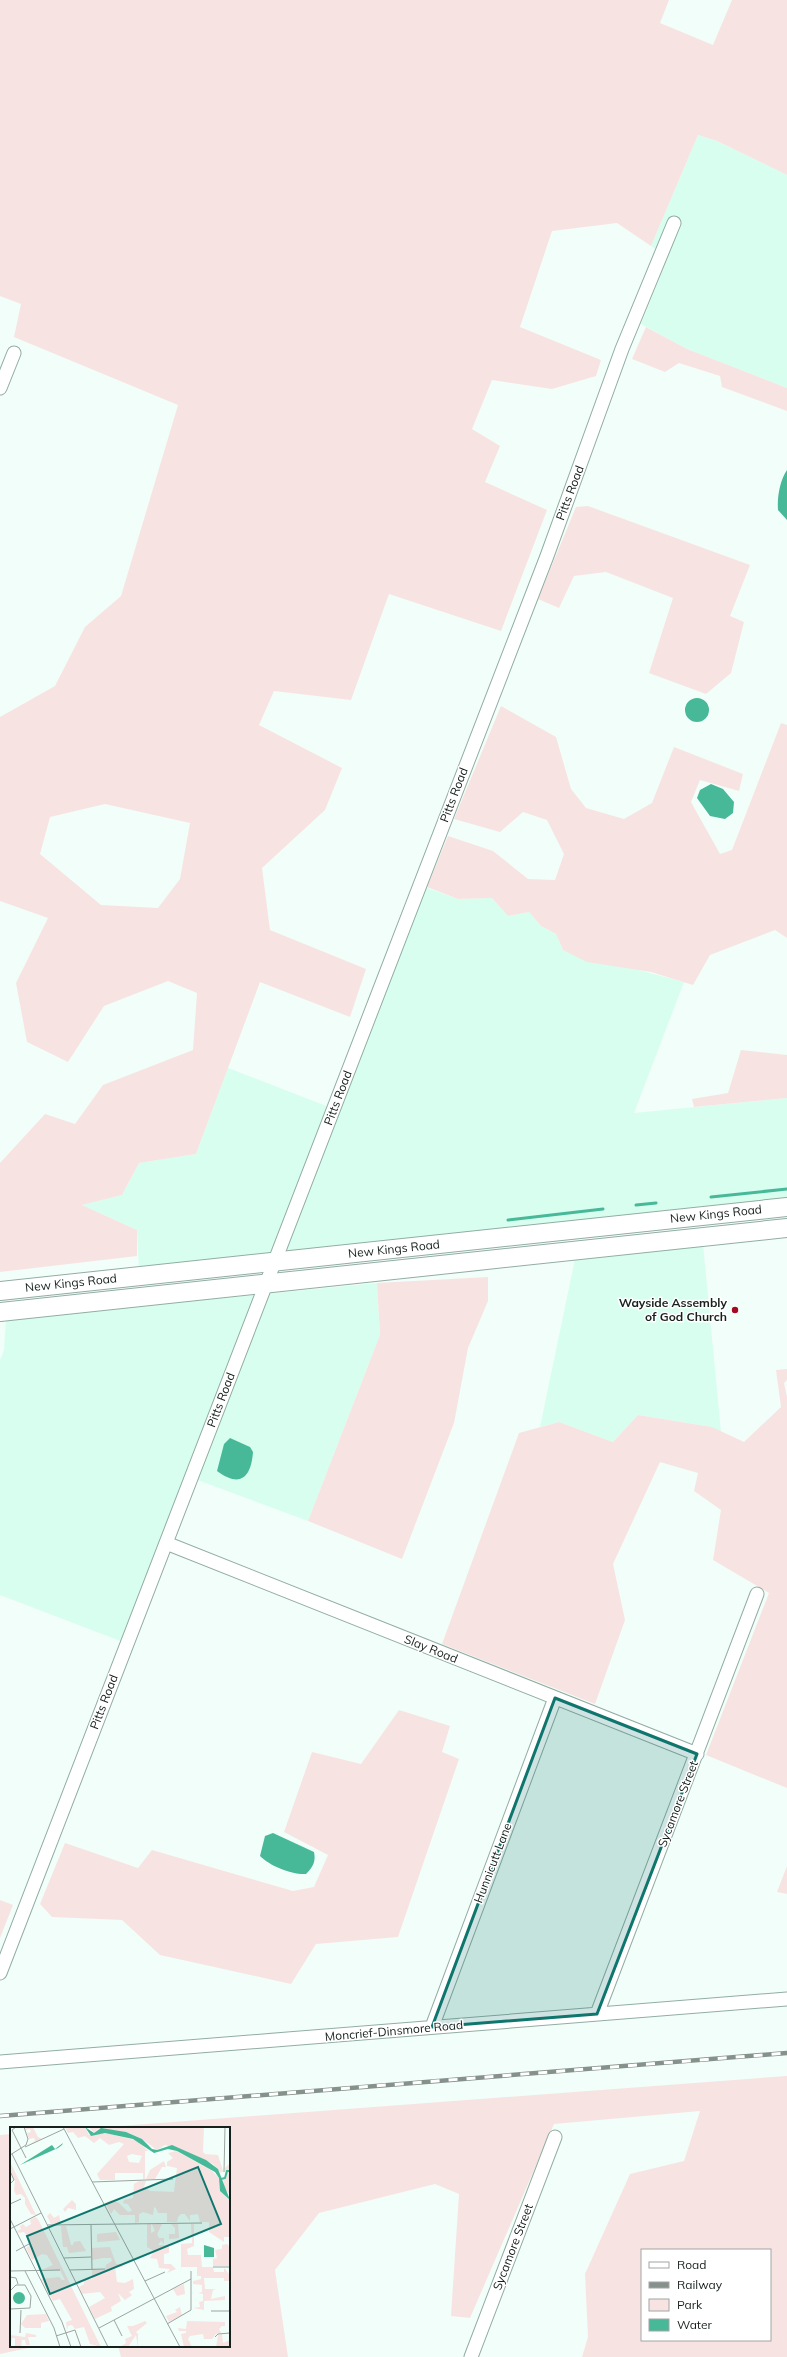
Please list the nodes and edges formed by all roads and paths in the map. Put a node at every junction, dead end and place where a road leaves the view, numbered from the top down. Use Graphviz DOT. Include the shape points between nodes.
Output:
graph roads {
  1 [pos="674,223"];
  2 [pos="14,353"];
  3 [pos="0,388"];
  4 [pos="787,1207"];
  5 [pos="629,1224"];
  6 [pos="787,1228"];
  7 [pos="632,1244"];
  8 [pos="275,1261"];
  9 [pos="266,1283"];
  10 [pos="0,1291"];
  11 [pos="0,1312"];
  12 [pos="166,1543"];
  13 [pos="757,1594"];
  14 [pos="555,1698"];
  15 [pos="697,1754"];
  16 [pos="0,1972"];
  17 [pos="787,1999"];
  18 [pos="597,2014"];
  19 [pos="432,2028"];
  20 [pos="0,2062"];
  21 [pos="555,2137"];
  22 [pos="471,2357"];
  1 -- 8 [label="street, Pitts Road" via="622,349 550,549"];
  2 -- 3 [label="street"];
  4 -- 5 [label="highway, New Kings Road"];
  5 -- 7 [label="street"];
  5 -- 8 [label="highway, New Kings Road"];
  6 -- 7 [label="highway, New Kings Road"];
  7 -- 9 [label="highway, New Kings Road"];
  8 -- 9 [label="street, Pitts Road"];
  8 -- 10 [label="highway, New Kings Road"];
  9 -- 11 [label="highway, New Kings Road"];
  9 -- 12 [label="street, Pitts Road"];
  12 -- 14 [label="street, Slay Road"];
  12 -- 16 [label="street, Pitts Road"];
  13 -- 15 [label="street, Sycamore Street"];
  14 -- 15 [label="street, Slay Road"];
  14 -- 19 [label="street, Hunnicutt Lane"];
  15 -- 18 [label="street, Sycamore Street"];
  17 -- 18 [label="street, Moncrief-Dinsmore Road"];
  18 -- 19 [label="street, Moncrief-Dinsmore Road"];
  19 -- 20 [label="street, Moncrief-Dinsmore Road"];
  21 -- 22 [label="street, Sycamore Street"];
}
